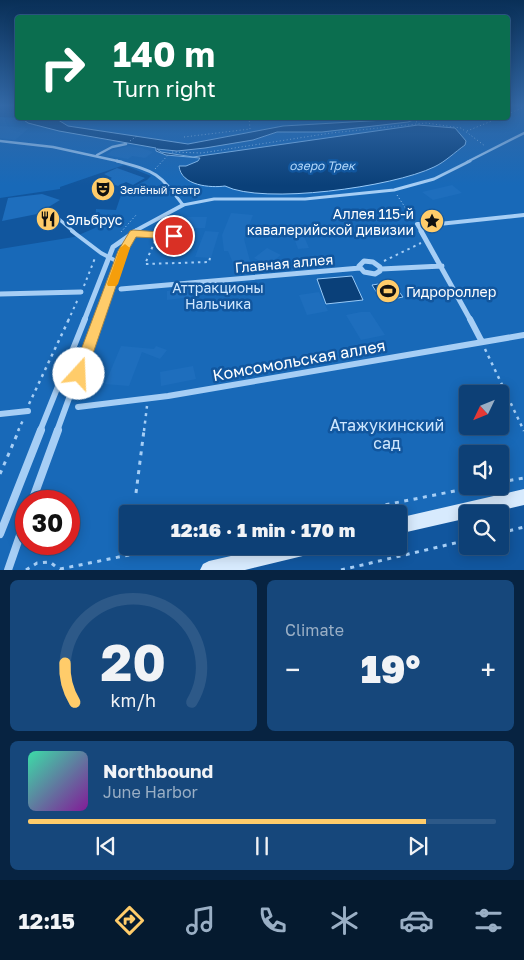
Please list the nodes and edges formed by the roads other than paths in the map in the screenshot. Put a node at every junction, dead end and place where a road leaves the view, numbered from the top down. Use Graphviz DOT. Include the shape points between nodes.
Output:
graph roads {
  1 [pos="524,133"];
  2 [pos="0,141"];
  3 [pos="126,144"];
  4 [pos="97,155"];
  5 [pos="183,205"];
  6 [pos="52,213"];
  7 [pos="524,215"];
  8 [pos="131,232"];
  9 [pos="174,236"];
  10 [pos="109,258"];
  11 [pos="120,263"];
  12 [pos="379,266"];
  13 [pos="442,266"];
  14 [pos="360,268"];
  15 [pos="121,289"];
  16 [pos="81,292"];
  17 [pos="0,294"];
  18 [pos="524,335"];
  19 [pos="482,342"];
  20 [pos="78,408"];
  21 [pos="27,411"];
  22 [pos="0,414"];
  23 [pos="36,490"];
  24 [pos="524,497"];
  25 [pos="407,524"];
  26 [pos="0,534"];
  27 [pos="15,550"];
  28 [pos="273,555"];
  29 [pos="8,570"];
  30 [pos="208,570"];
  1 -- 5 [label="lane" via="434,179 394,190 305,199 214,199"];
  2 -- 4 [label="lane"];
  3 -- 4 [label="lane"];
  4 -- 5 [label="lane" via="153,171 164,179"];
  5 -- 8 [label="street"];
  6 -- 10 [label="lane"];
  7 -- 13 [label="street" via="416,224"];
  8 -- 9 [label="lane"];
  8 -- 10 [label="street" via="119,242"];
  8 -- 11 [label="street"];
  10 -- 11 [label="lane"];
  10 -- 26 [label="street"];
  11 -- 23 [label="street"];
  12 -- 13 [label="street"];
  12 -- 14 [label="street" via="364,261"];
  12 -- 14 [label="street" via="378,273 371,274"];
  13 -- 19 [label="street"];
  14 -- 15 [label="street, Главная аллея"];
  16 -- 17 [label="street"];
  18 -- 19 [label="street, Комсомольская аллея"];
  19 -- 20 [label="street, Комсомольская аллея"];
  21 -- 22 [label="street"];
  24 -- 25 [label="street"];
  27 -- 29 [label="street"];
  28 -- 30 [label="street"];
}
